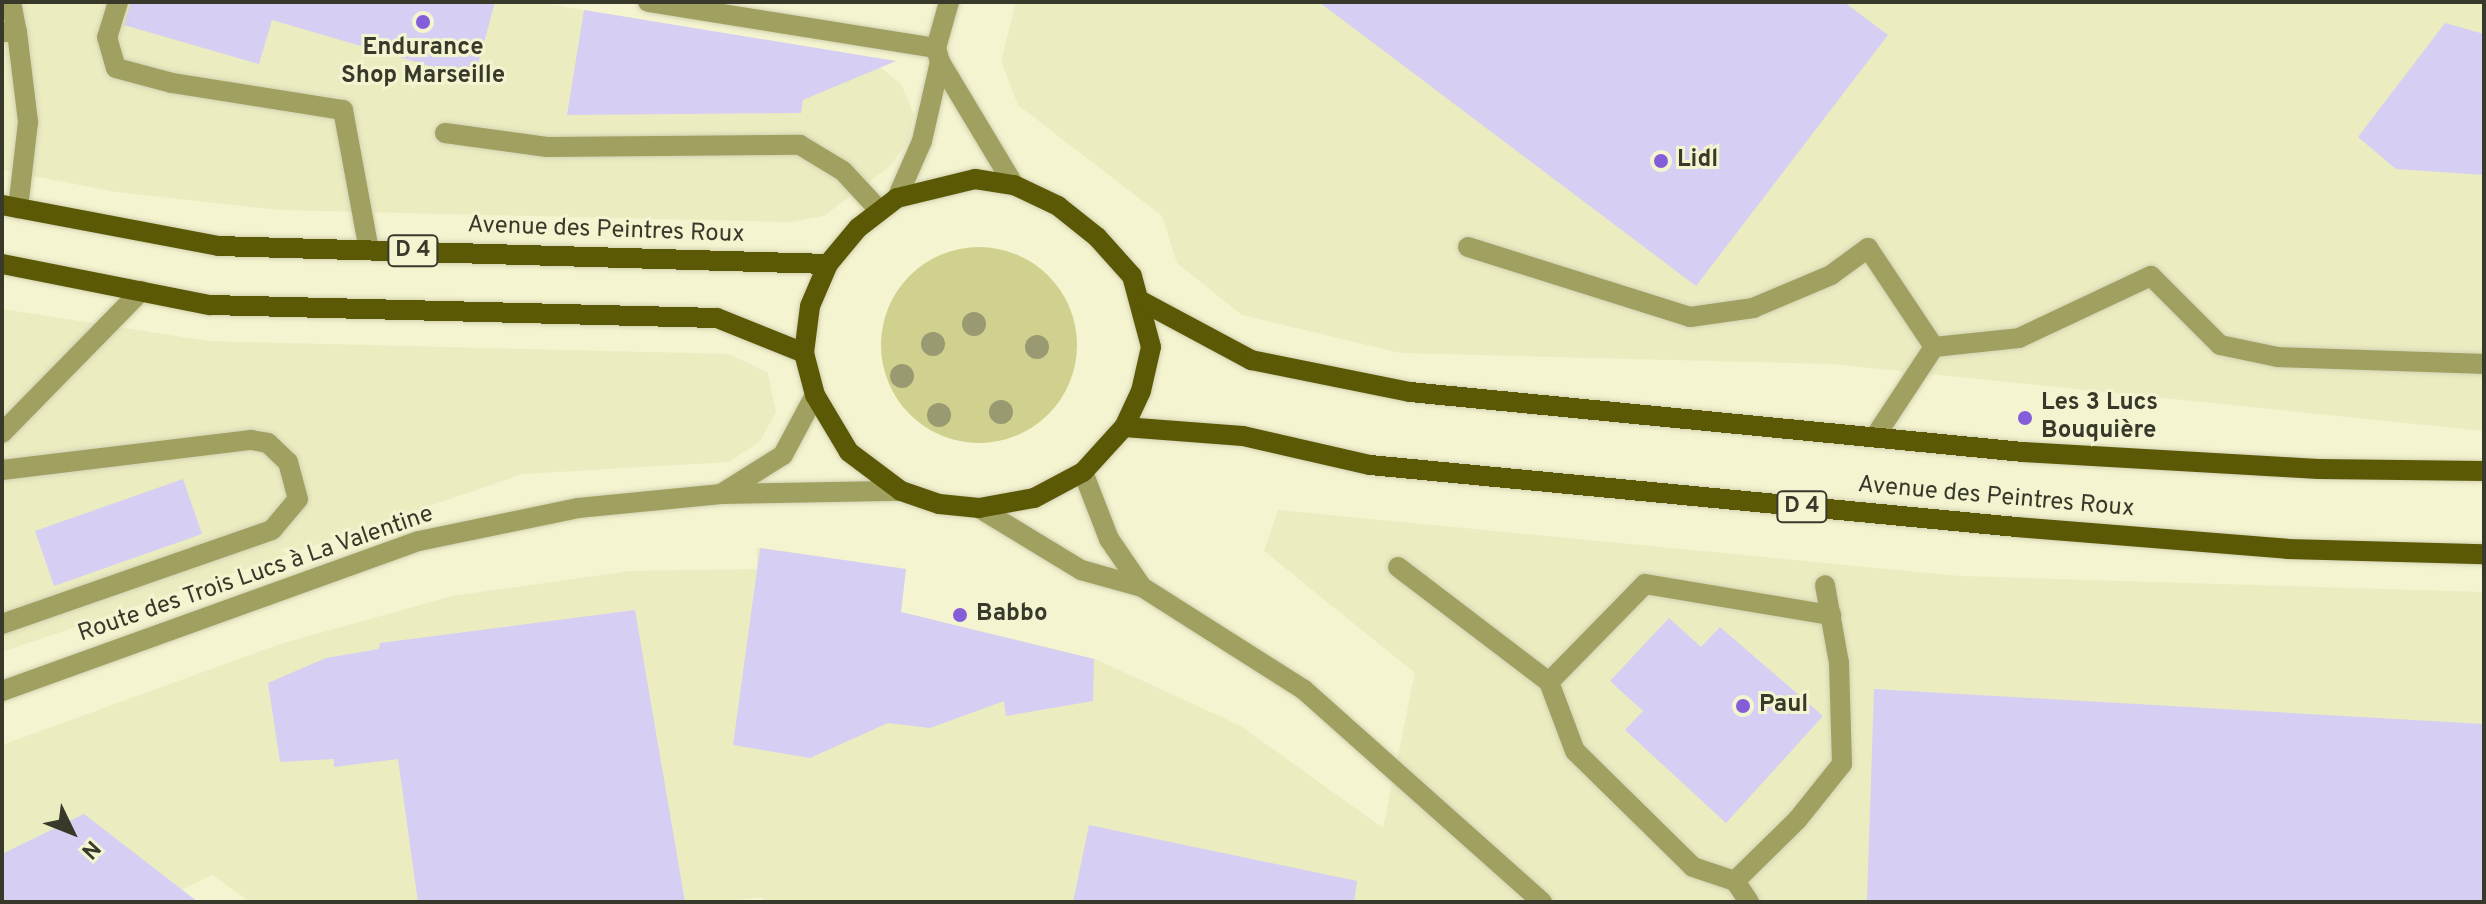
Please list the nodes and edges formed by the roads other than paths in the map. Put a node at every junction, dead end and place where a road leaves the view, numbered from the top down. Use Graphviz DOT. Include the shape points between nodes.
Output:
graph roads {
  1 [pos="11,2"];
  2 [pos="118,2"];
  3 [pos="648,2"];
  4 [pos="949,2"];
  5 [pos="10,32"];
  6 [pos="938,55"];
  7 [pos="445,133"];
  8 [pos="1014,185"];
  9 [pos="897,198"];
  10 [pos="10,206"];
  11 [pos="880,211"];
  12 [pos="1468,247"];
  13 [pos="369,250"];
  14 [pos="2,264"];
  15 [pos="828,264"];
  16 [pos="141,291"];
  17 [pos="1143,302"];
  18 [pos="1934,347"];
  19 [pos="804,353"];
  20 [pos="2484,364"];
  21 [pos="815,395"];
  22 [pos="1124,427"];
  23 [pos="2,433"];
  24 [pos="1876,435"];
  25 [pos="2,470"];
  26 [pos="2484,471"];
  27 [pos="1083,472"];
  28 [pos="901,491"];
  29 [pos="721,494"];
  30 [pos="979,508"];
  31 [pos="2484,554"];
  32 [pos="1398,567"];
  33 [pos="1825,585"];
  34 [pos="1142,587"];
  35 [pos="1831,615"];
  36 [pos="2,624"];
  37 [pos="1549,682"];
  38 [pos="2,691"];
  39 [pos="1735,881"];
  40 [pos="1542,902"];
  41 [pos="1749,902"];
  1 -- 5 [label="street"];
  2 -- 13 [label="street" via="107,37 116,68 172,83 343,110"];
  3 -- 6 [label="street"];
  4 -- 6 [label="street"];
  5 -- 10 [label="street" via="28,122"];
  6 -- 8 [label="street"];
  6 -- 9 [label="street" via="922,141"];
  7 -- 11 [label="street" via="547,147 800,145 843,171"];
  8 -- 9 [label="main road" via="975,179"];
  8 -- 17 [label="main road" via="1058,206 1097,237 1132,276"];
  9 -- 11 [label="main road"];
  10 -- 13 [label="main road, Avenue des Peintres Roux / D 4" via="218,246"];
  11 -- 15 [label="main road"];
  12 -- 18 [label="street" via="1690,317 1753,308 1831,275 1868,248"];
  13 -- 15 [label="main road, Avenue des Peintres Roux / D 4"];
  14 -- 16 [label="main road"];
  15 -- 19 [label="main road" via="810,306"];
  16 -- 19 [label="main road" via="210,305 717,318"];
  16 -- 23 [label="street"];
  17 -- 22 [label="main road" via="1151,347 1141,391"];
  17 -- 24 [label="main road, Avenue des Peintres Roux" via="1251,360 1410,392"];
  18 -- 20 [label="street" via="2019,338 2151,276 2220,345 2278,357"];
  18 -- 24 [label="street"];
  19 -- 21 [label="main road"];
  21 -- 28 [label="main road" via="849,452"];
  21 -- 29 [label="street, Route des Trois Lucs à La Valentine" via="783,455"];
  22 -- 27 [label="main road"];
  22 -- 31 [label="main road, Avenue des Peintres Roux / D 4" via="1243,436 1370,465 2000,526 2287,549"];
  24 -- 26 [label="main road, Avenue des Peintres Roux" via="2054,454 2319,469"];
  25 -- 36 [label="street" via="251,440 268,443 288,462 298,499 272,530"];
  27 -- 30 [label="main road" via="1034,498"];
  27 -- 34 [label="street" via="1109,539"];
  28 -- 29 [label="street, Route des Trois Lucs à La Valentine"];
  28 -- 30 [label="main road" via="939,504"];
  29 -- 38 [label="street, Route des Trois Lucs à La Valentine" via="578,508 419,541"];
  30 -- 34 [label="street" via="1081,570"];
  32 -- 37 [label="street"];
  33 -- 35 [label="street"];
  34 -- 40 [label="street" via="1303,689"];
  35 -- 37 [label="street" via="1645,584"];
  35 -- 39 [label="street" via="1842,764 1798,819"];
  37 -- 39 [label="street" via="1575,751 1693,867"];
  39 -- 41 [label="street"];
}
